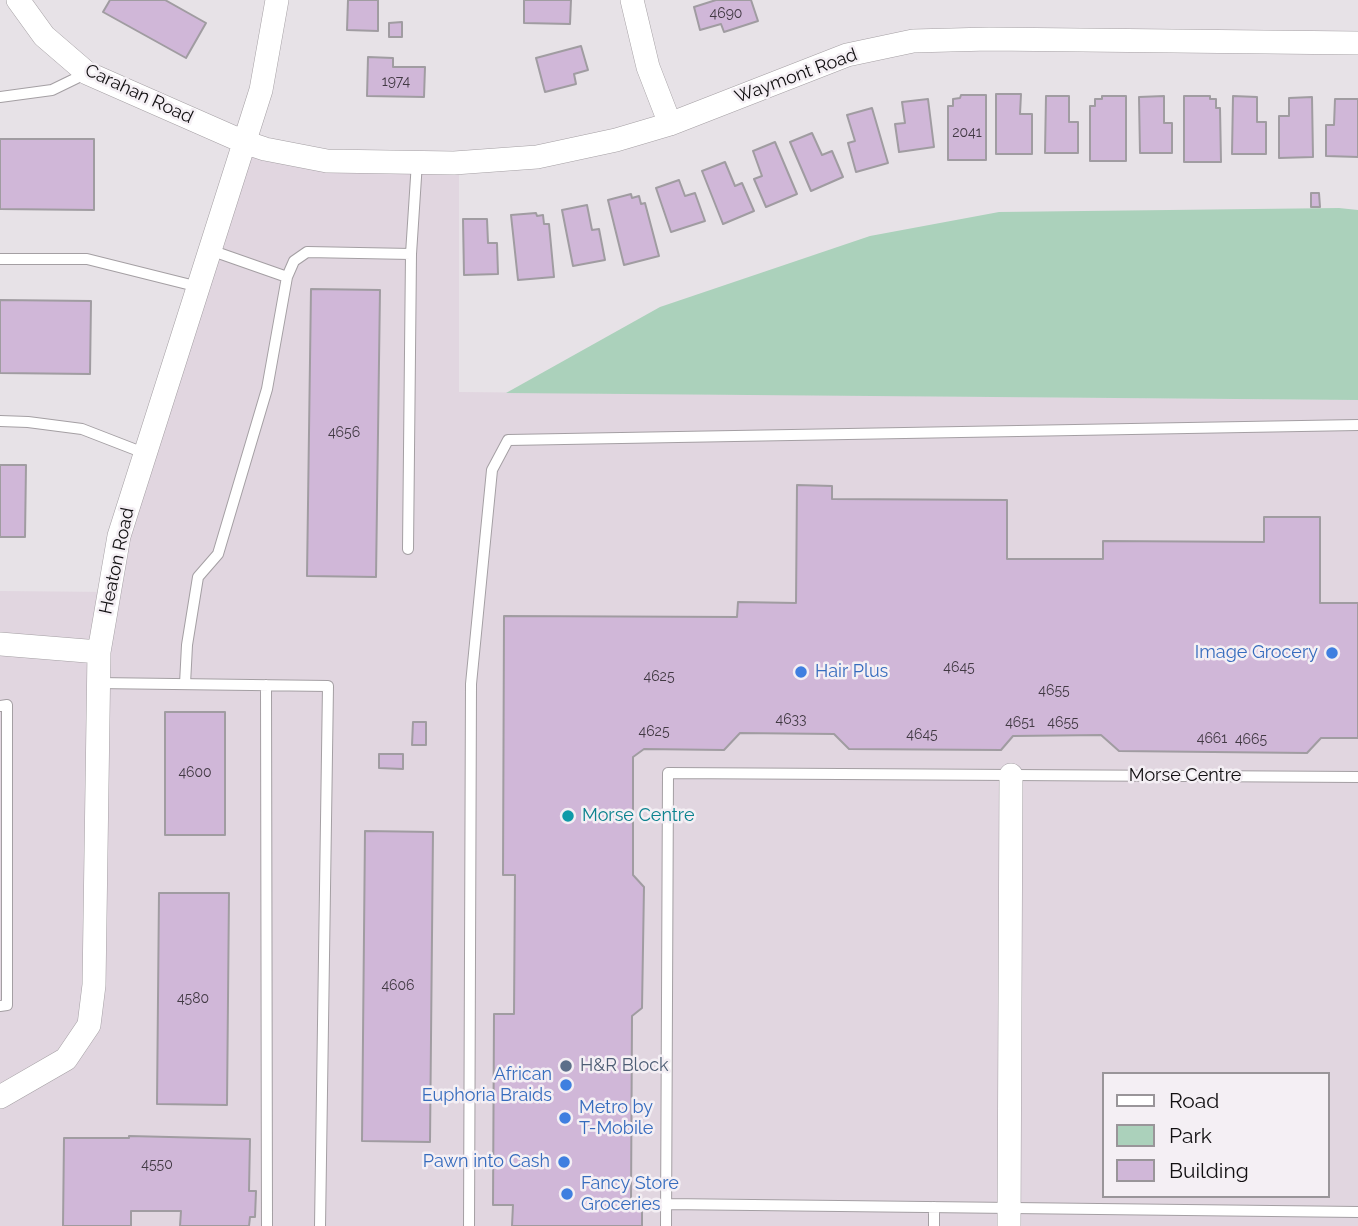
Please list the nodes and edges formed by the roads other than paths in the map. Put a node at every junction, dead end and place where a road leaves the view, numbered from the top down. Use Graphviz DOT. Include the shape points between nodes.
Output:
graph roads {
  1 [pos="18,0"];
  2 [pos="277,0"];
  3 [pos="632,0"];
  4 [pos="1358,43"];
  5 [pos="87,73"];
  6 [pos="0,97"];
  7 [pos="670,124"];
  8 [pos="244,142"];
  9 [pos="417,162"];
  10 [pos="210,250"];
  11 [pos="411,254"];
  12 [pos="0,259"];
  13 [pos="287,277"];
  14 [pos="198,287"];
  15 [pos="0,421"];
  16 [pos="1358,425"];
  17 [pos="144,453"];
  18 [pos="408,549"];
  19 [pos="0,644"];
  20 [pos="99,652"];
  21 [pos="97,683"];
  22 [pos="186,684"];
  23 [pos="266,685"];
  24 [pos="0,706"];
  25 [pos="1011,775"];
  26 [pos="1358,777"];
  27 [pos="0,1006"];
  28 [pos="0,1097"];
  29 [pos="666,1205"];
  30 [pos="934,1207"];
  31 [pos="1358,1212"];
  32 [pos="1009,1217"];
  33 [pos="267,1226"];
  34 [pos="320,1226"];
  35 [pos="469,1226"];
  36 [pos="666,1226"];
  37 [pos="934,1226"];
  1 -- 5 [label="street, Carahan Road" via="44,36"];
  2 -- 8 [label="street, Heaton Road" via="261,90"];
  3 -- 7 [label="street" via="648,67"];
  4 -- 7 [label="street, Waymont Road" via="913,41 847,55"];
  5 -- 6 [label="lane" via="52,90"];
  5 -- 8 [label="street, Carahan Road"];
  7 -- 9 [label="street, Waymont Road" via="537,158"];
  8 -- 9 [label="street, Waymont Road" via="327,161"];
  8 -- 10 [label="street, Heaton Road"];
  9 -- 11 [label="lane"];
  10 -- 13 [label="lane"];
  10 -- 14 [label="street, Heaton Road"];
  11 -- 13 [label="lane" via="307,253 294,261"];
  11 -- 18 [label="lane"];
  12 -- 14 [label="lane" via="87,259"];
  13 -- 22 [label="lane" via="267,389 218,554 198,577"];
  14 -- 17 [label="street, Heaton Road"];
  15 -- 17 [label="lane" via="82,429"];
  16 -- 35 [label="lane" via="508,440 492,470 471,684"];
  17 -- 20 [label="street, Heaton Road" via="119,536"];
  19 -- 20 [label="street"];
  20 -- 21 [label="street, Heaton Road"];
  21 -- 22 [label="lane"];
  21 -- 28 [label="street, Heaton Road" via="94,985 89,1025 66,1059"];
  22 -- 23 [label="lane"];
  23 -- 33 [label="lane"];
  23 -- 34 [label="lane" via="328,686"];
  24 -- 27 [label="lane" via="7,705 7,1005"];
  25 -- 26 [label="lane, Morse Centre"];
  25 -- 29 [label="lane, Morse Centre" via="668,773"];
  25 -- 32 [label="street"];
  29 -- 30 [label="lane"];
  29 -- 36 [label="lane, Morse Centre"];
  30 -- 32 [label="lane"];
  30 -- 37 [label="lane"];
  31 -- 32 [label="lane"];
}
